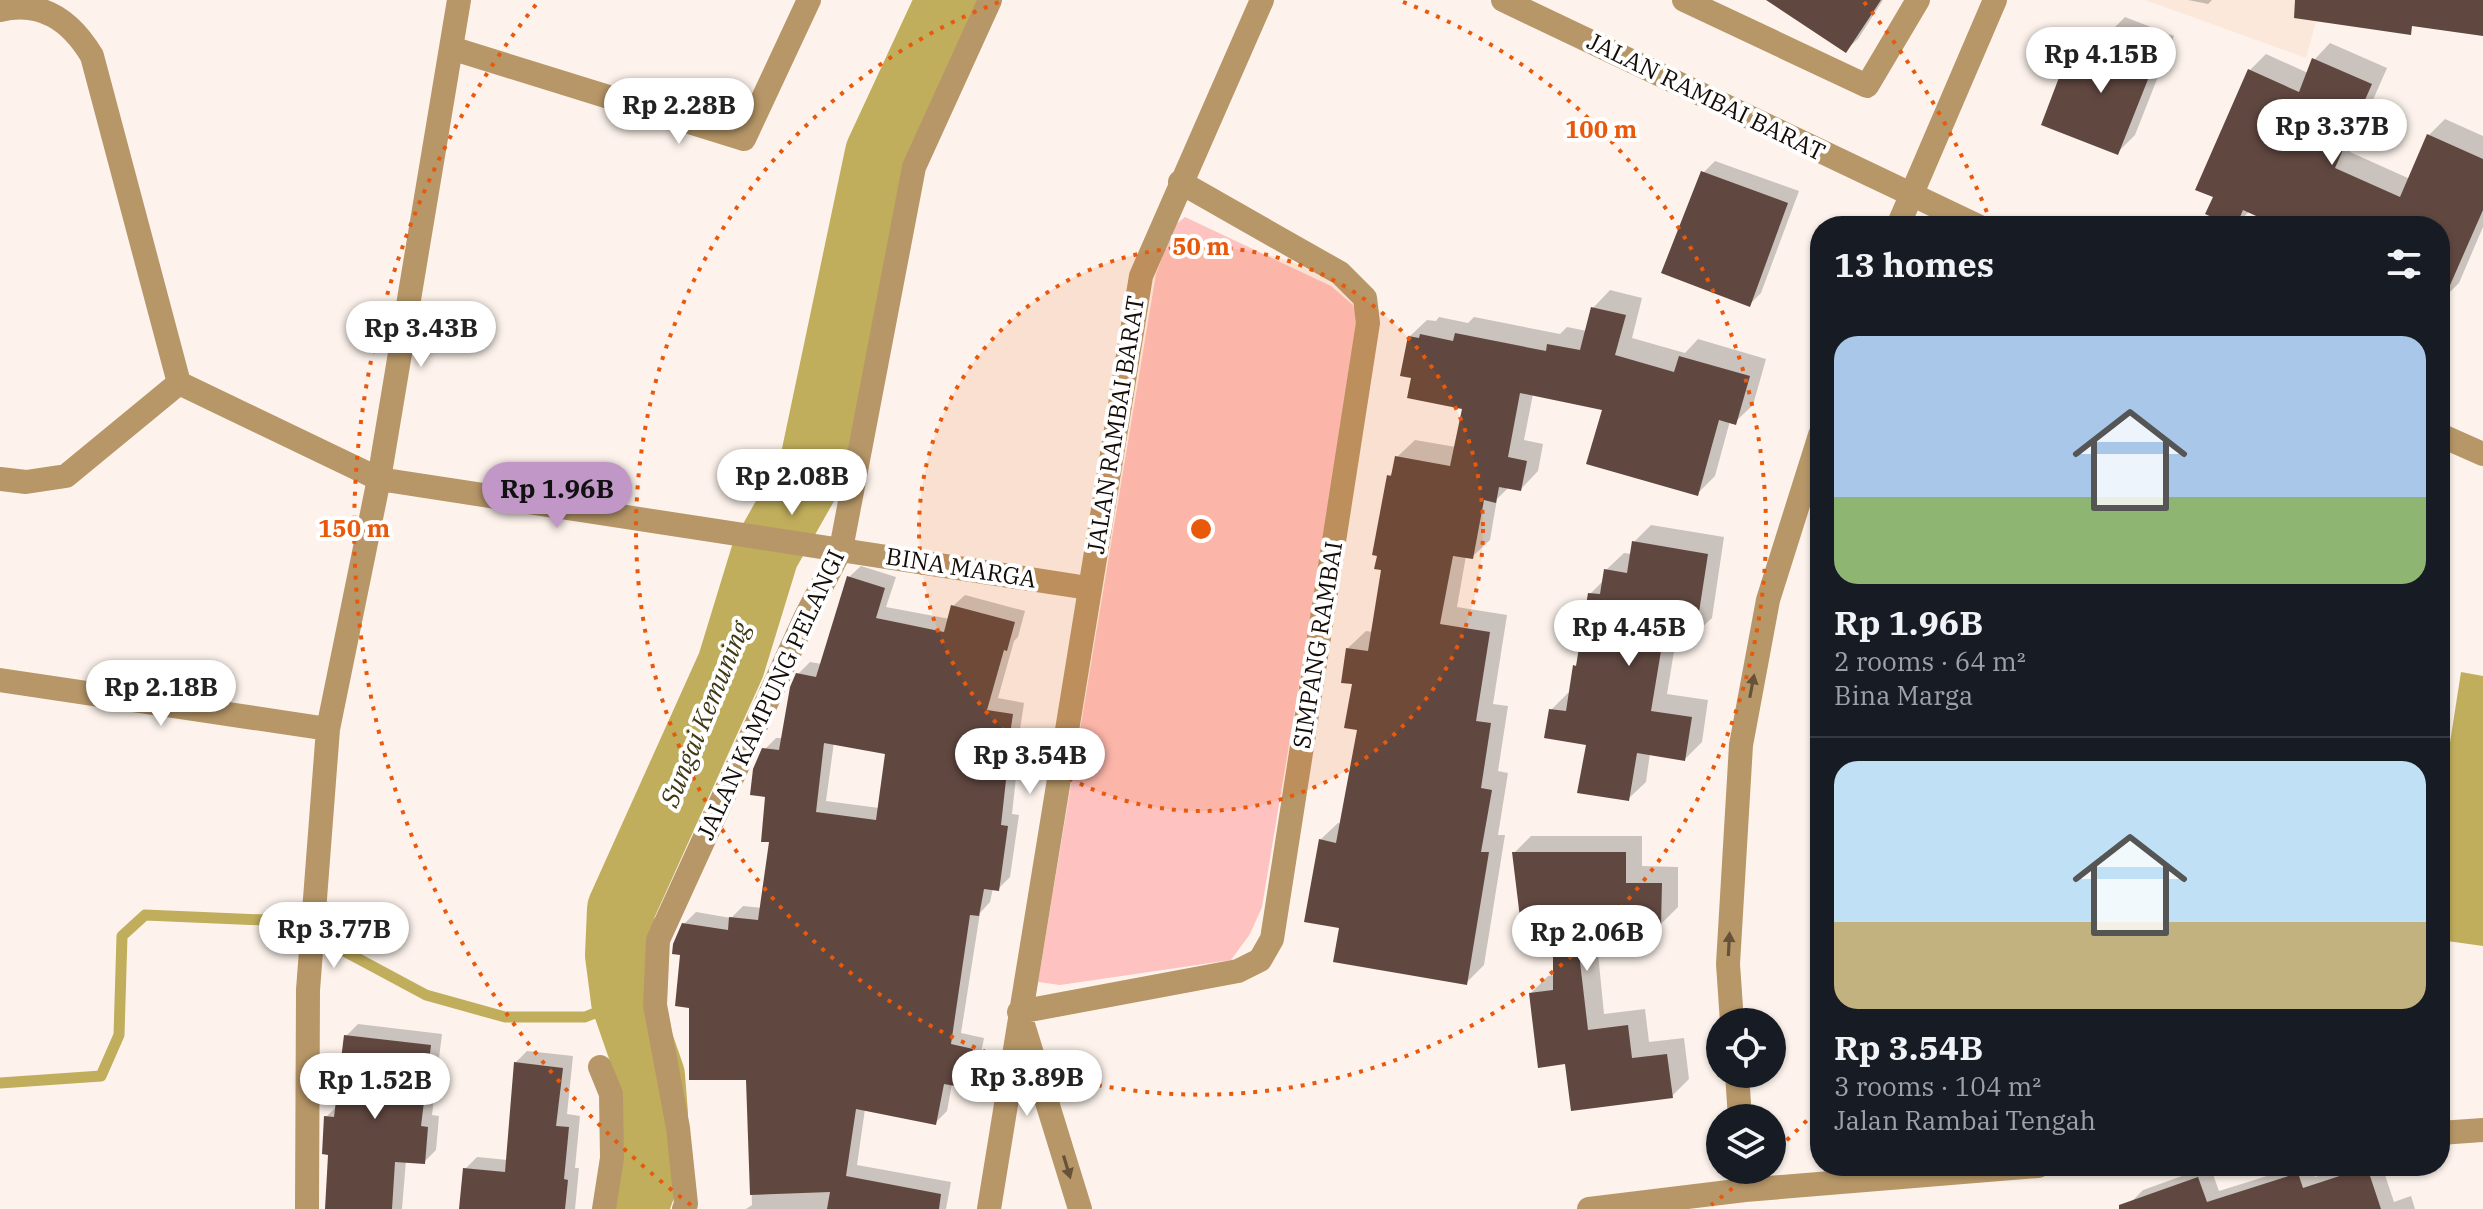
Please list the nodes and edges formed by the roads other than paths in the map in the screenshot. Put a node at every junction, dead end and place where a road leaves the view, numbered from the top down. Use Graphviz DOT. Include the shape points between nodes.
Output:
graph roads {
  1 [pos="459,0"];
  2 [pos="809,0"];
  3 [pos="990,0"];
  4 [pos="1262,0"];
  5 [pos="1503,0"];
  6 [pos="1684,0"];
  7 [pos="1918,0"];
  8 [pos="1995,0"];
  9 [pos="0,10"];
  10 [pos="451,48"];
  11 [pos="1180,182"];
  12 [pos="1909,195"];
  13 [pos="1902,216"];
  14 [pos="1956,216"];
  15 [pos="179,383"];
  16 [pos="2450,439"];
  17 [pos="2483,454"];
  18 [pos="1810,467"];
  19 [pos="0,479"];
  20 [pos="379,479"];
  21 [pos="837,549"];
  22 [pos="1088,588"];
  23 [pos="0,680"];
  24 [pos="328,729"];
  25 [pos="1731,1008"];
  26 [pos="1019,1012"];
  27 [pos="600,1067"];
  28 [pos="2483,1130"];
  29 [pos="2450,1132"];
  30 [pos="1916,1176"];
  31 [pos="1746,1190"];
  32 [pos="307,1209"];
  33 [pos="604,1209"];
  34 [pos="684,1209"];
  35 [pos="989,1209"];
  36 [pos="1080,1209"];
  37 [pos="1589,1209"];
  1 -- 10 [label="street"];
  2 -- 10 [label="street" via="744,139"];
  3 -- 21 [label="street, JALAN KAMPUNG PELANGI" via="914,167"];
  4 -- 11 [label="street, JALAN RAMBAI BARAT"];
  5 -- 12 [label="street, JALAN RAMBAI BARAT"];
  6 -- 7 [label="street" via="1867,86"];
  8 -- 12 [label="street"];
  9 -- 15 [label="street" via="32,5 62,18 79,33 92,56"];
  10 -- 20 [label="street"];
  11 -- 22 [label="street, JALAN RAMBAI BARAT" via="1141,276"];
  11 -- 26 [label="street, SIMPANG RAMBAI" via="1340,273 1365,298 1368,323 1272,939 1260,960 1238,971"];
  12 -- 13 [label="street"];
  12 -- 14 [label="street, JALAN RAMBAI BARAT"];
  15 -- 19 [label="street" via="66,476 26,482"];
  15 -- 20 [label="street"];
  16 -- 17 [label="street"];
  25 -- 18 [label="street, one-way" via="1728,964 1741,745 1768,600"];
  20 -- 21 [label="street, BINA MARGA"];
  20 -- 24 [label="street"];
  21 -- 22 [label="street, BINA MARGA"];
  21 -- 34 [label="street, JALAN KAMPUNG PELANGI" via="658,940 655,1005 678,1128"];
  22 -- 26 [label="street, JALAN RAMBAI BARAT"];
  23 -- 24 [label="street"];
  24 -- 32 [label="street" via="308,990"];
  26 -- 35 [label="street, JALAN RAMBAI BARAT"];
  26 -- 36 [label="street, one-way"];
  27 -- 33 [label="street" via="611,1094 612,1158"];
  28 -- 29 [label="street"];
  30 -- 31 [label="street"];
  31 -- 37 [label="street"];
}
